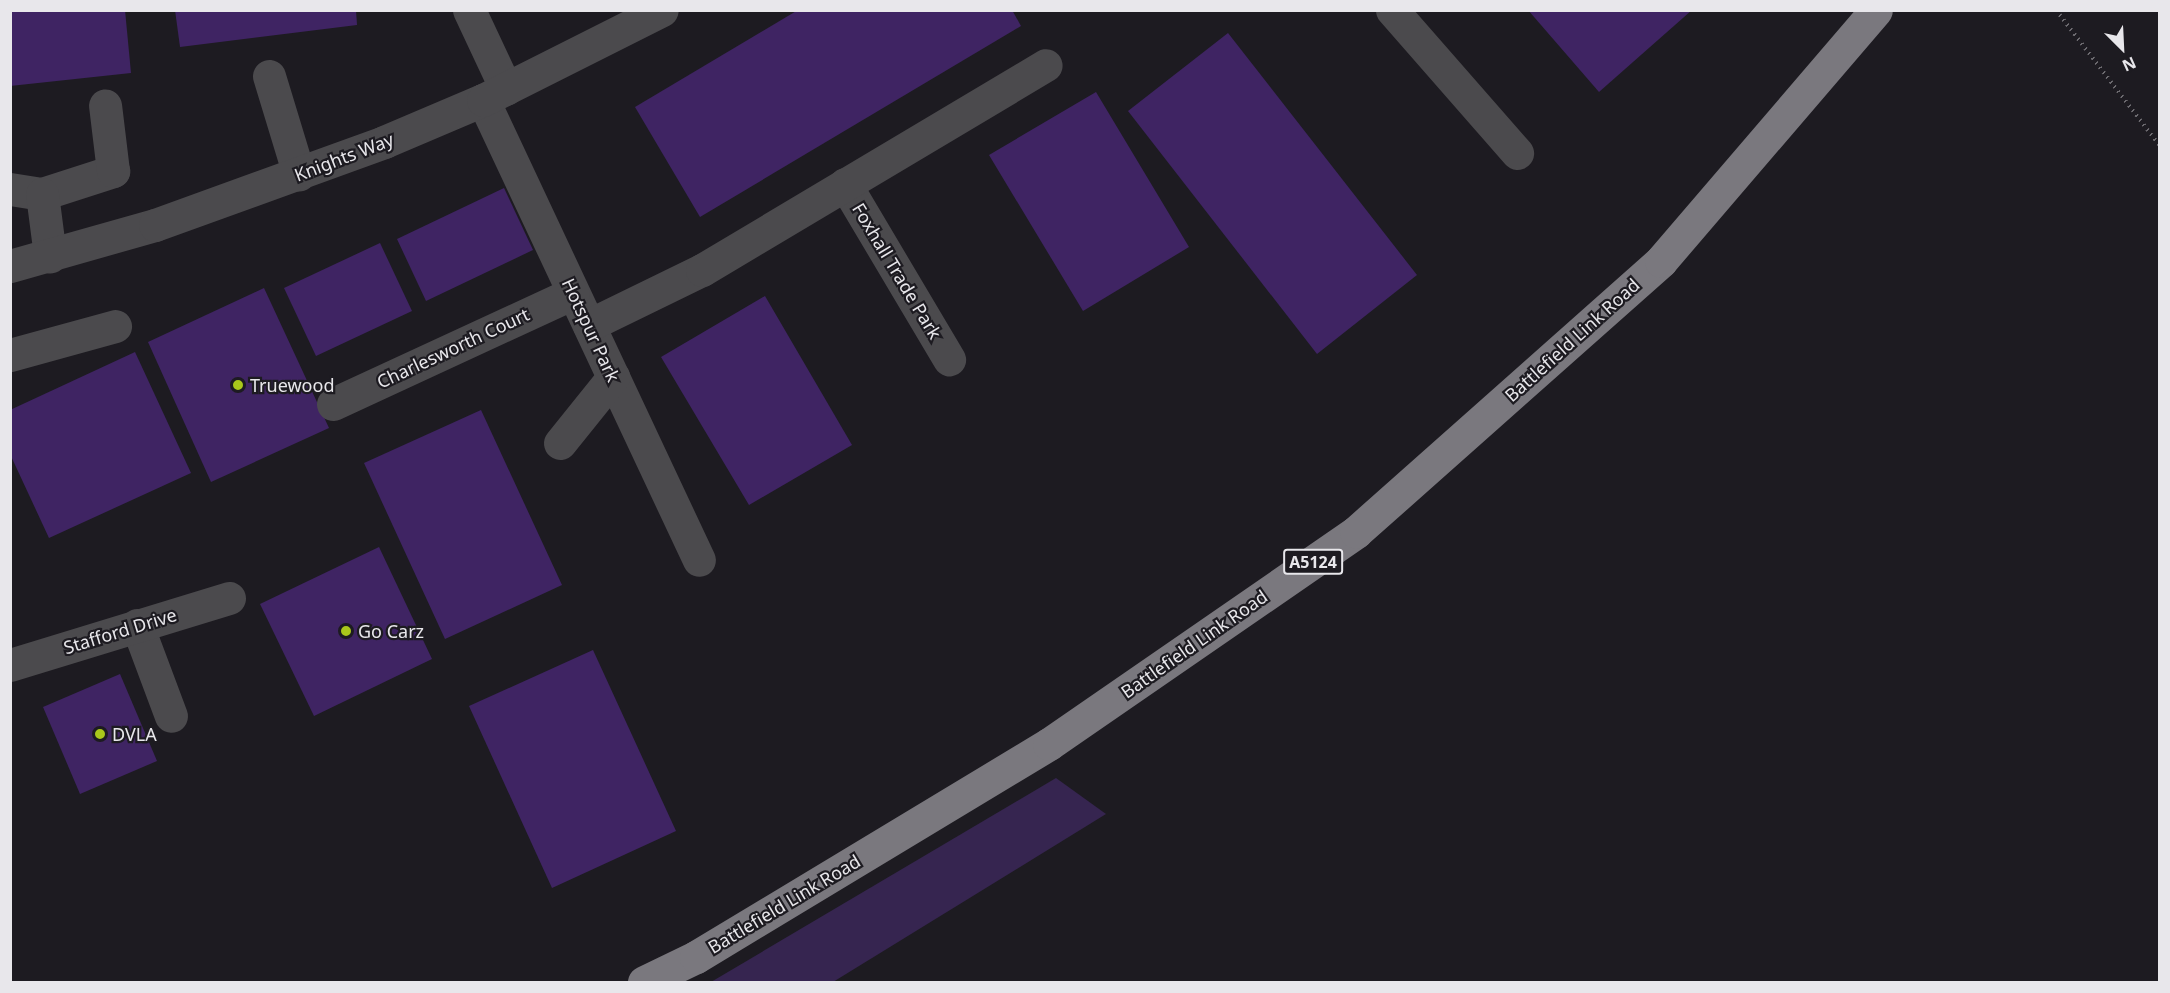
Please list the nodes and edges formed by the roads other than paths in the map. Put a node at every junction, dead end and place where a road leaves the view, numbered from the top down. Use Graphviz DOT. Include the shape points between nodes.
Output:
graph roads {
  1 [pos="469,10"];
  2 [pos="662,10"];
  3 [pos="1392,10"];
  4 [pos="1876,10"];
  5 [pos="1046,64"];
  6 [pos="269,76"];
  7 [pos="495,94"];
  8 [pos="105,105"];
  9 [pos="1517,153"];
  10 [pos="299,175"];
  11 [pos="845,184"];
  12 [pos="10,189"];
  13 [pos="42,194"];
  14 [pos="50,256"];
  15 [pos="10,266"];
  16 [pos="573,292"];
  17 [pos="115,326"];
  18 [pos="589,326"];
  19 [pos="10,355"];
  20 [pos="949,359"];
  21 [pos="613,377"];
  22 [pos="333,404"];
  23 [pos="561,443"];
  24 [pos="699,560"];
  25 [pos="229,598"];
  26 [pos="137,625"];
  27 [pos="10,665"];
  28 [pos="171,716"];
  29 [pos="644,982"];
  1 -- 7 [label="street, Hotspur Park"];
  2 -- 7 [label="street, Knights Way"];
  3 -- 9 [label="street"];
  4 -- 29 [label="main road, Battlefield Link Road / A5124" via="1661,261 1356,532 1049,744 696,957"];
  5 -- 11 [label="street"];
  6 -- 10 [label="street"];
  7 -- 10 [label="street, Knights Way"];
  7 -- 16 [label="street, Hotspur Park"];
  8 -- 13 [label="street" via="113,171"];
  10 -- 14 [label="street, Knights Way"];
  11 -- 18 [label="street" via="702,270"];
  11 -- 20 [label="street, Foxhall Trade Park"];
  12 -- 13 [label="street"];
  13 -- 14 [label="street"];
  14 -- 15 [label="street, Knights Way"];
  16 -- 18 [label="street, Hotspur Park"];
  16 -- 22 [label="street, Charlesworth Court"];
  17 -- 19 [label="street"];
  18 -- 21 [label="street, Hotspur Park"];
  21 -- 23 [label="street"];
  21 -- 24 [label="street, Hotspur Park"];
  25 -- 26 [label="street, Stafford Drive"];
  26 -- 27 [label="street, Stafford Drive"];
  26 -- 28 [label="street"];
}
